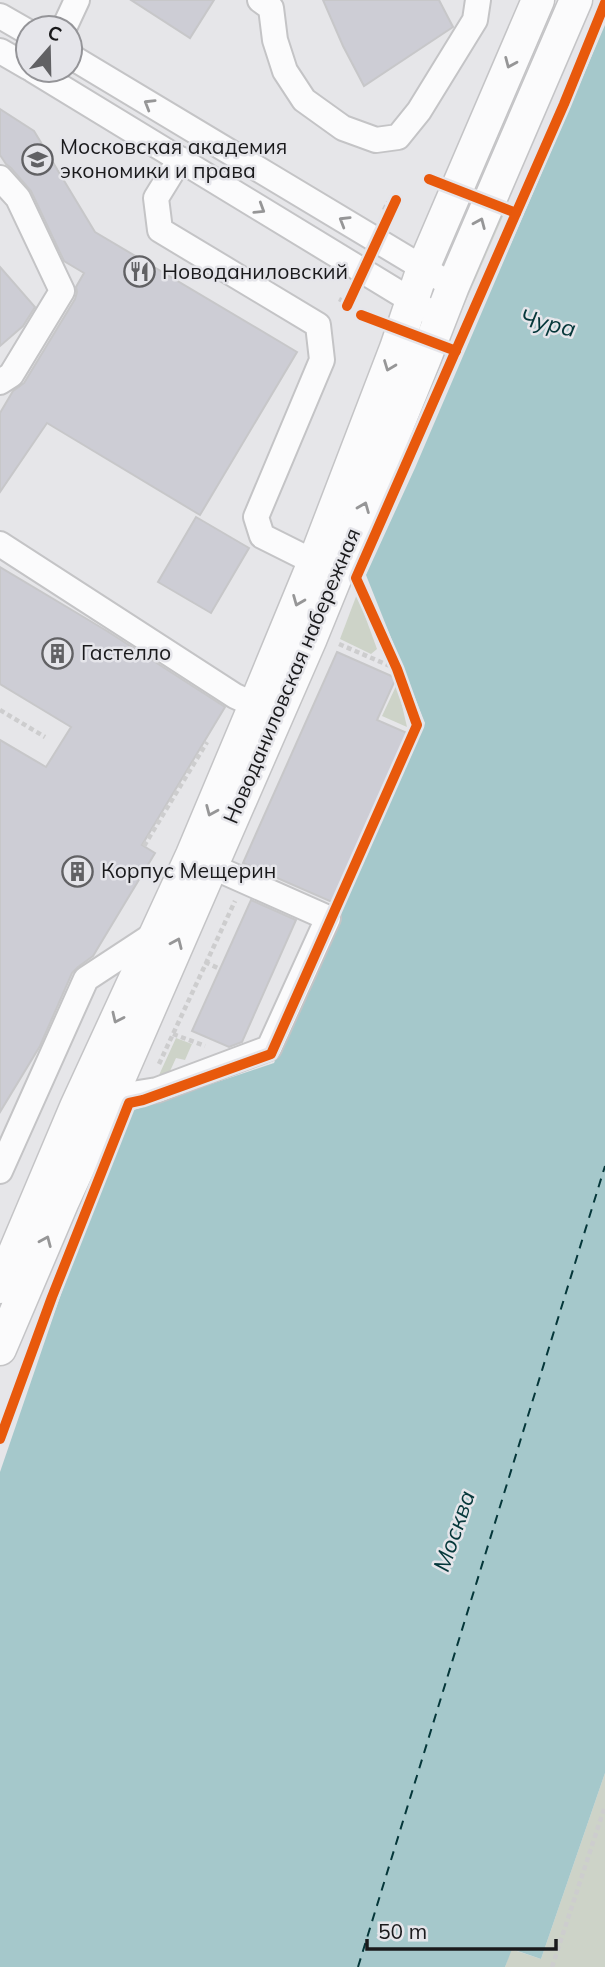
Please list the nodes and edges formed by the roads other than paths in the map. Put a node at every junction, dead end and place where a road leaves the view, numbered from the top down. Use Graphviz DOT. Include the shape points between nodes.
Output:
graph roads {
  1 [pos="260,0"];
  2 [pos="478,0"];
  3 [pos="538,0"];
  4 [pos="576,0"];
  5 [pos="84,64"];
  6 [pos="59,84"];
  7 [pos="180,159"];
  8 [pos="0,178"];
  9 [pos="9,206"];
  10 [pos="423,268"];
  11 [pos="453,286"];
  12 [pos="411,301"];
  13 [pos="441,318"];
  14 [pos="0,382"];
  15 [pos="0,544"];
  16 [pos="314,562"];
  17 [pos="256,705"];
  18 [pos="211,866"];
  19 [pos="156,933"];
  20 [pos="115,1088"];
  21 [pos="0,1171"];
  22 [pos="8,1281"];
  23 [pos="0,1349"];
  1 -- 2 [label="street" via="271,8 285,71 304,100 343,128 376,140 398,137 419,111 475,20"];
  3 -- 10 [label="main road, Новоданиловская набережная, one-way"];
  11 -- 4 [label="main road, Новоданиловская набережная, one-way"];
  10 -- 5 [label="street, one-way"];
  6 -- 7 [label="street"];
  7 -- 12 [label="street, one-way"];
  7 -- 16 [label="street" via="156,198 160,230 318,325 322,360 256,517 262,536"];
  8 -- 9 [label="street"];
  9 -- 14 [label="street" via="62,291 11,376"];
  10 -- 11 [label="street"];
  10 -- 12 [label="main road, Новоданиловская набережная"];
  11 -- 13 [label="main road, Новоданиловская набережная"];
  12 -- 13 [label="street"];
  12 -- 16 [label="main road, Новоданиловская набережная, one-way"];
  18 -- 13 [label="main road, Новоданиловская набережная, one-way" via="311,638"];
  15 -- 17 [label="street" via="235,696"];
  16 -- 17 [label="main road, Новоданиловская набережная, one-way"];
  17 -- 19 [label="main road, Новоданиловская набережная, one-way"];
  20 -- 18 [label="main road, Новоданиловская набережная, one-way"];
  18 -- 20 [label="street" via="328,918 270,1048 151,1091 132,1094"];
  19 -- 21 [label="street" via="86,979"];
  19 -- 22 [label="main road, Новоданиловская набережная, one-way" via="76,1107"];
  22 -- 20 [label="main road, Новоданиловская набережная, one-way"];
  22 -- 23 [label="main road, Новоданиловская набережная"];
}
